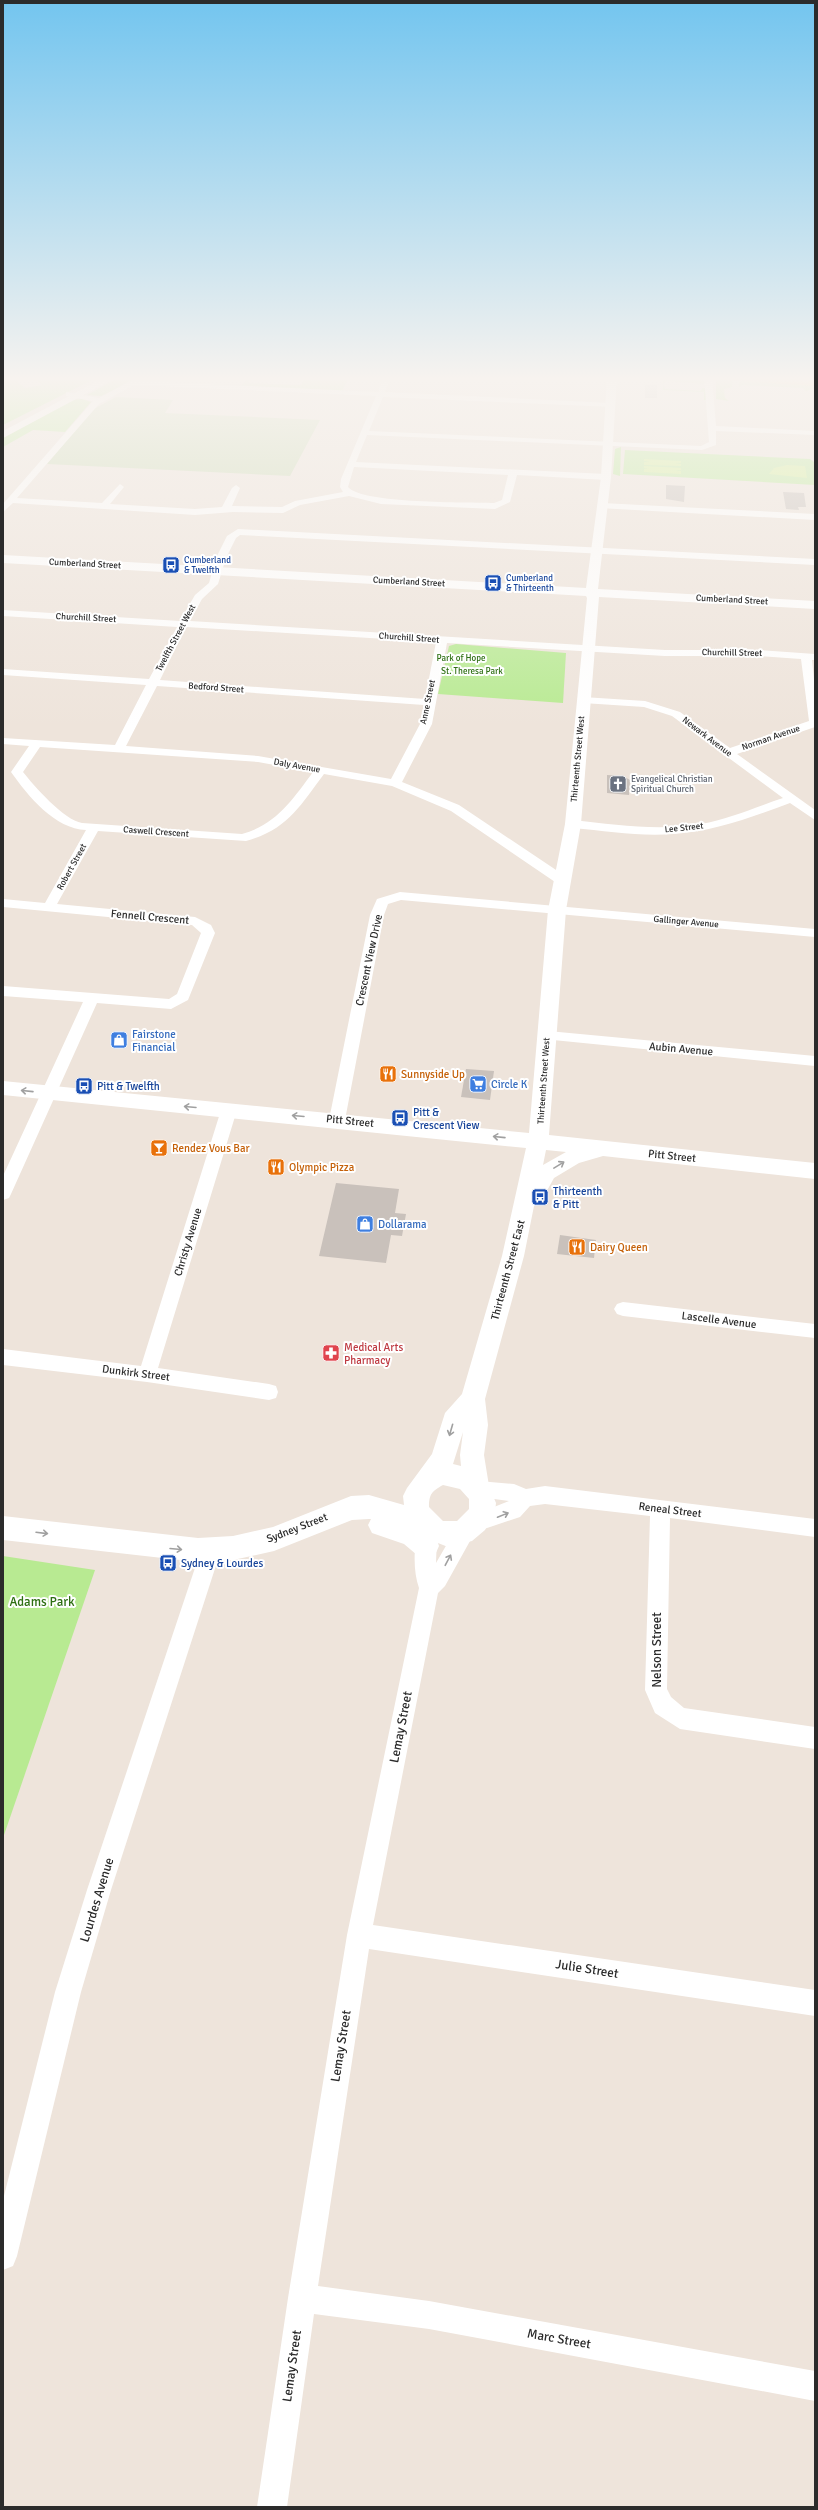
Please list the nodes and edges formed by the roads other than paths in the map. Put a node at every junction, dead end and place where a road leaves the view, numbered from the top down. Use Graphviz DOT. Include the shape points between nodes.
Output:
graph roads {
  1 [pos="17,493"];
  2 [pos="115,493"];
  3 [pos="234,493"];
  4 [pos="349,493"];
  5 [pos="508,493"];
  6 [pos="604,493"];
  7 [pos="11,500"];
  8 [pos="104,506"];
  9 [pos="602,506"];
  10 [pos="226,509"];
  11 [pos="3,510"];
  12 [pos="283,510"];
  13 [pos="815,517"];
  14 [pos="278,527"];
  15 [pos="597,550"];
  16 [pos="3,559"];
  17 [pos="815,562"];
  18 [pos="218,572"];
  19 [pos="593,592"];
  20 [pos="815,605"];
  21 [pos="3,613"];
  22 [pos="183,624"];
  23 [pos="442,640"];
  24 [pos="588,648"];
  25 [pos="810,657"];
  26 [pos="3,672"];
  27 [pos="152,684"];
  28 [pos="583,700"];
  29 [pos="428,702"];
  30 [pos="815,720"];
  31 [pos="815,723"];
  32 [pos="3,741"];
  33 [pos="37,743"];
  34 [pos="119,749"];
  35 [pos="728,753"];
  36 [pos="321,770"];
  37 [pos="395,783"];
  38 [pos="791,799"];
  39 [pos="815,816"];
  40 [pos="573,824"];
  41 [pos="94,827"];
  42 [pos="563,881"];
  43 [pos="3,903"];
  44 [pos="49,907"];
  45 [pos="557,910"];
  46 [pos="815,933"];
  47 [pos="3,991"];
  48 [pos="91,1000"];
  49 [pos="548,1036"];
  50 [pos="815,1061"];
  51 [pos="3,1088"];
  52 [pos="50,1093"];
  53 [pos="229,1110"];
  54 [pos="337,1120"];
  55 [pos="538,1141"];
  56 [pos="601,1149"];
  57 [pos="815,1171"];
  58 [pos="3,1194"];
  59 [pos="522,1219"];
  60 [pos="623,1309"];
  61 [pos="815,1331"];
  62 [pos="3,1357"];
  63 [pos="147,1374"];
  64 [pos="269,1392"];
  65 [pos="473,1399"];
  66 [pos="428,1480"];
  67 [pos="478,1489"];
  68 [pos="525,1498"];
  69 [pos="660,1508"];
  70 [pos="470,1527"];
  71 [pos="3,1528"];
  72 [pos="815,1528"];
  73 [pos="425,1532"];
  74 [pos="211,1550"];
  75 [pos="429,1588"];
  76 [pos="815,1738"];
  77 [pos="359,1935"];
  78 [pos="815,2003"];
  79 [pos="3,2256"];
  80 [pos="302,2298"];
  81 [pos="815,2386"];
  82 [pos="272,2507"];
  1 -- 7 [label="street"];
  2 -- 8 [label="street"];
  3 -- 10 [label="street"];
  4 -- 5 [label="street" via="381,501 495,506 506,502"];
  4 -- 12 [label="street" via="298,503"];
  6 -- 9 [label="street, Thirteenth Street West"];
  7 -- 8 [label="street"];
  7 -- 11 [label="street"];
  8 -- 10 [label="street" via="195,512"];
  9 -- 13 [label="street"];
  9 -- 15 [label="street, Thirteenth Street West"];
  10 -- 12 [label="street"];
  12 -- 14 [label="street"];
  14 -- 15 [label="street"];
  14 -- 18 [label="street, Twelfth Street West" via="238,532 232,536"];
  15 -- 17 [label="street"];
  15 -- 19 [label="street, Thirteenth Street West"];
  16 -- 18 [label="street, Cumberland Street"];
  18 -- 19 [label="street, Cumberland Street"];
  18 -- 22 [label="street, Twelfth Street West" via="213,584 198,597"];
  19 -- 20 [label="street, Cumberland Street"];
  19 -- 24 [label="street, Thirteenth Street West"];
  21 -- 22 [label="street, Churchill Street"];
  22 -- 23 [label="street, Churchill Street"];
  22 -- 27 [label="street, Twelfth Street West"];
  23 -- 24 [label="street, Churchill Street"];
  23 -- 29 [label="street, Anne Street"];
  24 -- 25 [label="street, Churchill Street"];
  24 -- 28 [label="street, Thirteenth Street West"];
  25 -- 30 [label="street"];
  26 -- 27 [label="street, Bedford Street"];
  27 -- 29 [label="street, Bedford Street"];
  27 -- 34 [label="street, Twelfth Street West"];
  28 -- 35 [label="street, Newark Avenue" via="646,704 676,714"];
  28 -- 40 [label="street, Thirteenth Street West"];
  29 -- 37 [label="street, Anne Street" via="426,724"];
  31 -- 35 [label="street, Norman Avenue"];
  32 -- 33 [label="street, Daly Avenue"];
  33 -- 34 [label="street, Daly Avenue"];
  33 -- 41 [label="street, Caswell Crescent" via="17,772 26,785 62,816 75,825"];
  34 -- 36 [label="street, Daly Avenue" via="258,759"];
  35 -- 38 [label="street, Newark Avenue"];
  36 -- 37 [label="street, Daly Avenue"];
  36 -- 41 [label="street, Caswell Crescent" via="282,821 261,835 242,838"];
  37 -- 42 [label="street, Daly Avenue" via="455,808"];
  38 -- 39 [label="street, Newark Avenue"];
  38 -- 40 [label="street, Lee Street" via="729,821 689,830 666,831"];
  40 -- 42 [label="street, Thirteenth Street West"];
  41 -- 44 [label="street, Robert Street"];
  42 -- 45 [label="street, Thirteenth Street West"];
  43 -- 44 [label="street, Fennell Crescent"];
  44 -- 48 [label="street, Fennell Crescent" via="195,921 206,928 208,933 183,997 179,1000 164,1005"];
  45 -- 46 [label="street, Gallinger Avenue"];
  45 -- 49 [label="street, Thirteenth Street West"];
  45 -- 54 [label="street, Crescent View Drive" via="400,896 382,902 377,915"];
  47 -- 48 [label="street, Fennell Crescent"];
  48 -- 52 [label="street"];
  49 -- 50 [label="street, Aubin Avenue"];
  49 -- 55 [label="street, Thirteenth Street West"];
  52 -- 51 [label="street, Pitt Street, one-way"];
  53 -- 52 [label="street, Pitt Street, one-way"];
  52 -- 58 [label="street"];
  54 -- 53 [label="street, Pitt Street, one-way"];
  53 -- 63 [label="street, Christy Avenue"];
  55 -- 54 [label="street, Pitt Street, one-way"];
  55 -- 56 [label="street, Pitt Street"];
  55 -- 59 [label="street, Thirteenth Street East"];
  56 -- 57 [label="street, Pitt Street"];
  59 -- 56 [label="street, one-way" via="546,1173 573,1158"];
  59 -- 65 [label="street, Thirteenth Street East"];
  60 -- 61 [label="street, Lascelle Avenue"];
  62 -- 63 [label="street, Dunkirk Street"];
  63 -- 64 [label="street, Dunkirk Street"];
  65 -- 66 [label="street, Thirteenth Street East, one-way" via="454,1420 443,1458"];
  65 -- 67 [label="street, Thirteenth Street East" via="476,1425 472,1455"];
  66 -- 67 [label="street" via="440,1474 454,1474 467,1478"];
  66 -- 73 [label="street" via="419,1490 416,1502"];
  67 -- 68 [label="street, Reneal Street" via="514,1493"];
  67 -- 70 [label="street" via="483,1505"];
  68 -- 69 [label="street, Reneal Street" via="545,1495"];
  70 -- 68 [label="street, one-way" via="513,1511"];
  69 -- 72 [label="street, Reneal Street"];
  69 -- 76 [label="street, Nelson Street" via="656,1690 662,1705 680,1718"];
  70 -- 73 [label="street" via="444,1534"];
  75 -- 70 [label="street, Lemay Street, one-way" via="438,1579"];
  71 -- 74 [label="street, Sydney Street, one-way" via="161,1548"];
  73 -- 74 [label="street, Sydney Street" via="369,1507 351,1508 274,1539"];
  73 -- 75 [label="street, Lemay Street" via="425,1576"];
  74 -- 79 [label="street, Lourdes Avenue" via="68,1992"];
  75 -- 77 [label="street, Lemay Street"];
  77 -- 78 [label="street, Julie Street"];
  77 -- 80 [label="street, Lemay Street"];
  80 -- 81 [label="street, Marc Street" via="429,2315"];
  80 -- 82 [label="street, Lemay Street"];
}
